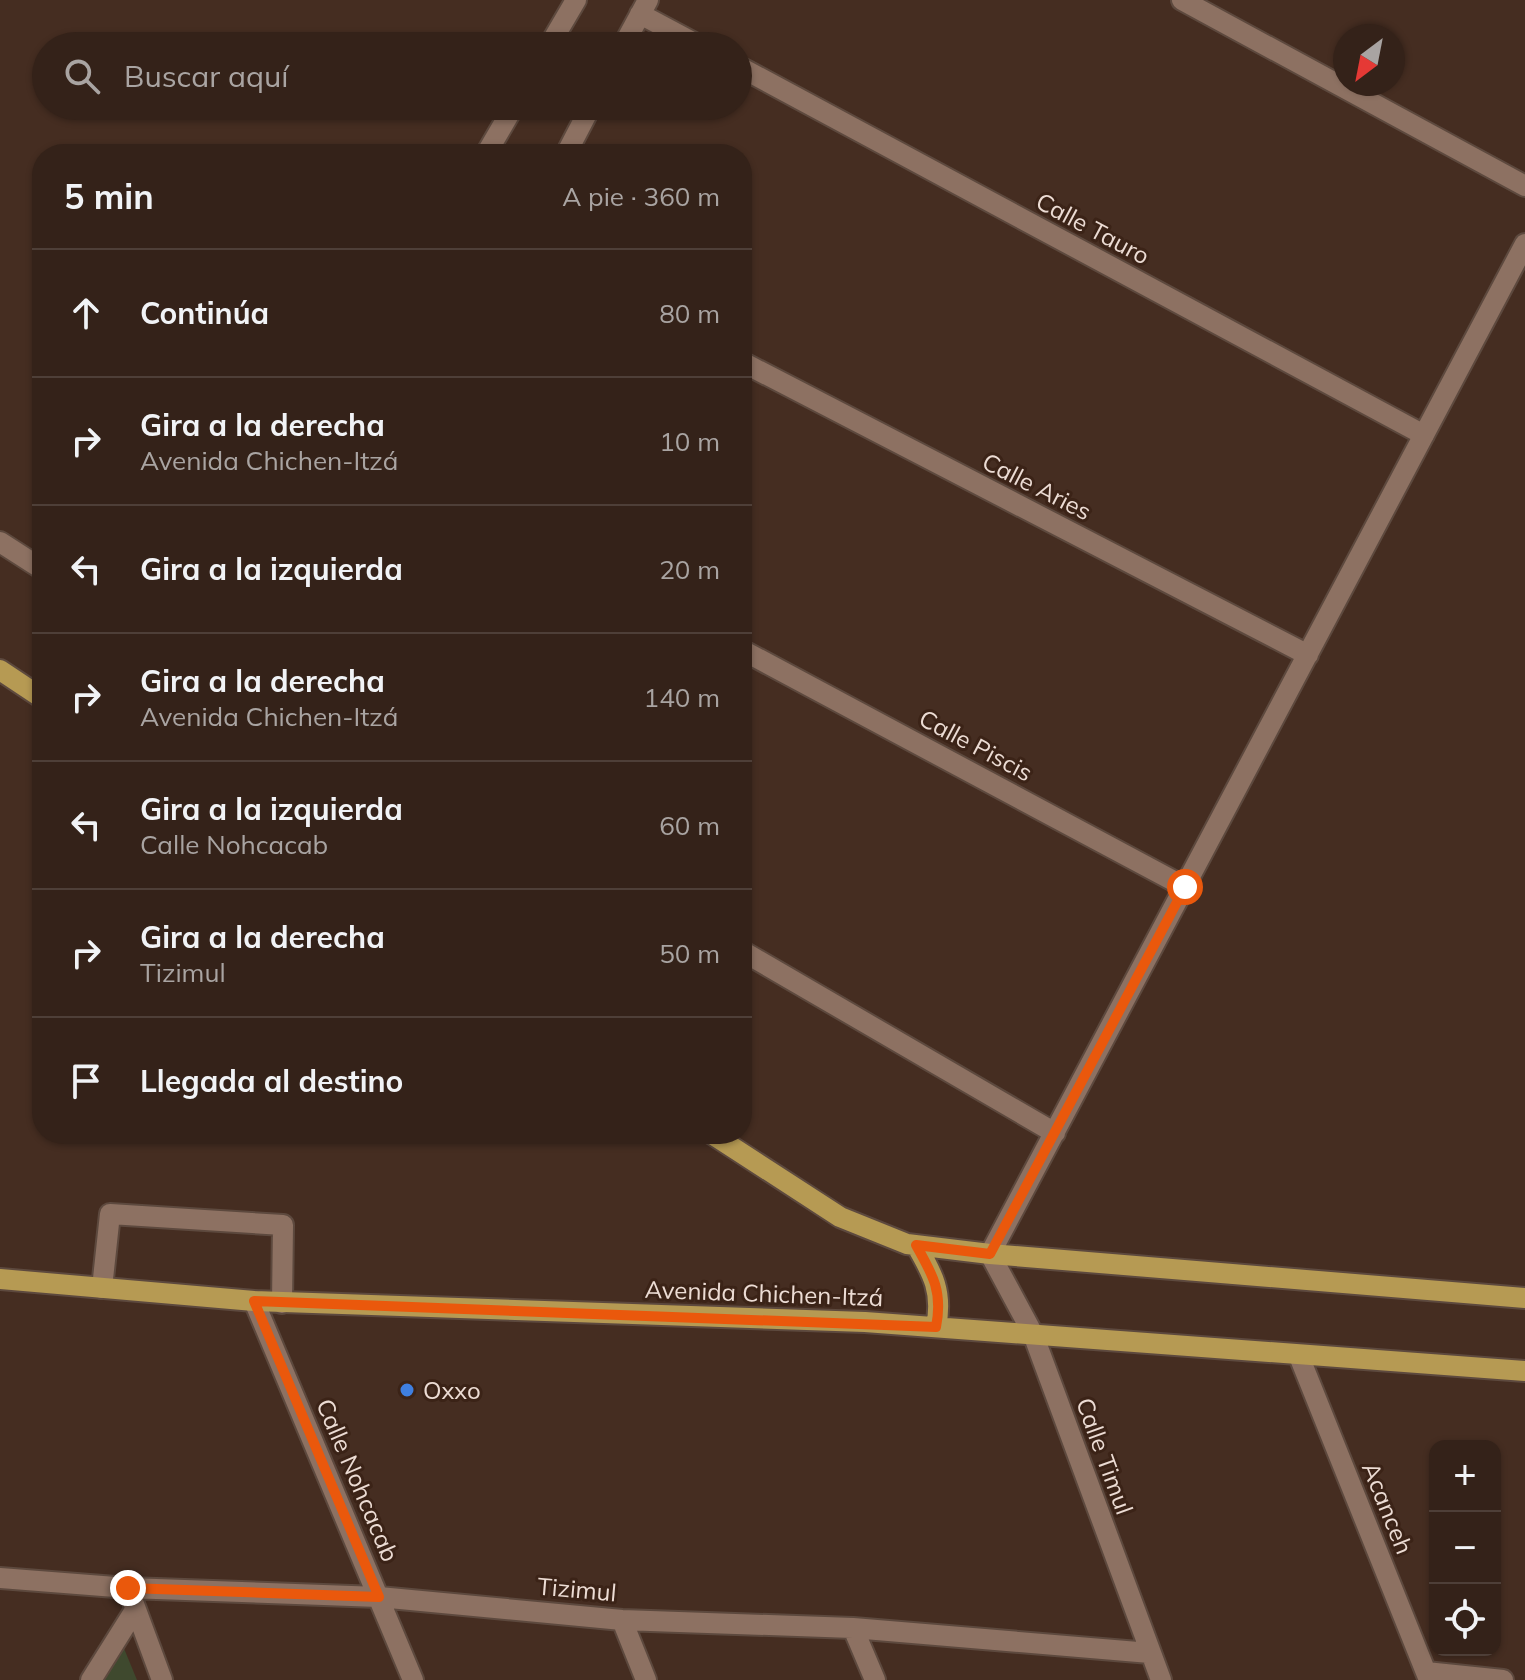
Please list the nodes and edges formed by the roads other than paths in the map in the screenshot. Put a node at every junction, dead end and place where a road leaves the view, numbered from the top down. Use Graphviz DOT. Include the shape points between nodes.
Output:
graph roads {
  1 [pos="576,0"];
  2 [pos="1182,0"];
  3 [pos="644,7"];
  4 [pos="557,32"];
  5 [pos="631,32"];
  6 [pos="680,32"];
  7 [pos="752,74"];
  8 [pos="506,120"];
  9 [pos="584,120"];
  10 [pos="492,144"];
  11 [pos="571,144"];
  12 [pos="1525,186"];
  13 [pos="1525,244"];
  14 [pos="752,367"];
  15 [pos="1424,435"];
  16 [pos="0,542"];
  17 [pos="32,563"];
  18 [pos="752,655"];
  19 [pos="1308,655"];
  20 [pos="0,670"];
  21 [pos="32,691"];
  22 [pos="1185,887"];
  23 [pos="752,957"];
  24 [pos="1055,1133"];
  25 [pos="727,1144"];
  26 [pos="916,1245"];
  27 [pos="990,1254"];
  28 [pos="0,1279"];
  29 [pos="102,1288"];
  30 [pos="1525,1298"];
  31 [pos="254,1301"];
  32 [pos="282,1303"];
  33 [pos="936,1327"];
  34 [pos="1033,1334"];
  35 [pos="1299,1356"];
  36 [pos="1525,1371"];
  37 [pos="0,1578"];
  38 [pos="128,1588"];
  39 [pos="379,1597"];
  40 [pos="135,1610"];
  41 [pos="622,1620"];
  42 [pos="853,1628"];
  43 [pos="1150,1653"];
  44 [pos="1428,1676"];
  45 [pos="91,1680"];
  46 [pos="162,1680"];
  47 [pos="413,1680"];
  48 [pos="646,1680"];
  49 [pos="875,1680"];
  50 [pos="1161,1680"];
  51 [pos="1503,1680"];
  1 -- 4 [label="street"];
  2 -- 12 [label="street"];
  3 -- 5 [label="street"];
  3 -- 6 [label="street"];
  7 -- 15 [label="street, Calle Tauro"];
  8 -- 10 [label="street"];
  9 -- 11 [label="street"];
  13 -- 15 [label="street"];
  14 -- 19 [label="street, Calle Aries"];
  15 -- 19 [label="street"];
  16 -- 17 [label="street"];
  18 -- 22 [label="street, Calle Piscis"];
  19 -- 22 [label="street"];
  20 -- 21 [label="main road"];
  22 -- 24 [label="street"];
  23 -- 24 [label="street"];
  24 -- 27 [label="street"];
  25 -- 26 [label="main road" via="840,1217"];
  26 -- 27 [label="main road"];
  26 -- 33 [label="main road" via="933,1274 940,1304"];
  27 -- 30 [label="main road"];
  27 -- 34 [label="street, Calle Timul"];
  28 -- 29 [label="main road, Avenida Chichen-Itzá"];
  29 -- 31 [label="main road, Avenida Chichen-Itzá"];
  29 -- 32 [label="street" via="110,1214 283,1225"];
  31 -- 32 [label="main road, Avenida Chichen-Itzá"];
  31 -- 39 [label="street, Calle Nohcacab"];
  32 -- 33 [label="main road, Avenida Chichen-Itzá"];
  33 -- 34 [label="main road, Avenida Chichen-Itzá"];
  34 -- 35 [label="main road, Avenida Chichen-Itzá"];
  34 -- 43 [label="street, Calle Timul"];
  35 -- 36 [label="main road, Avenida Chichen-Itzá"];
  35 -- 44 [label="street, Acanceh"];
  37 -- 38 [label="street, Tizimul"];
  38 -- 39 [label="street, Tizimul"];
  38 -- 40 [label="street"];
  39 -- 41 [label="street, Tizimul"];
  39 -- 47 [label="street, Calle Nohcacab"];
  40 -- 45 [label="street"];
  40 -- 46 [label="street"];
  41 -- 42 [label="street, Tizimul"];
  41 -- 48 [label="street"];
  42 -- 43 [label="street, Tizimul"];
  42 -- 49 [label="street"];
  43 -- 50 [label="street, Calle Timul"];
  44 -- 51 [label="street"];
}
